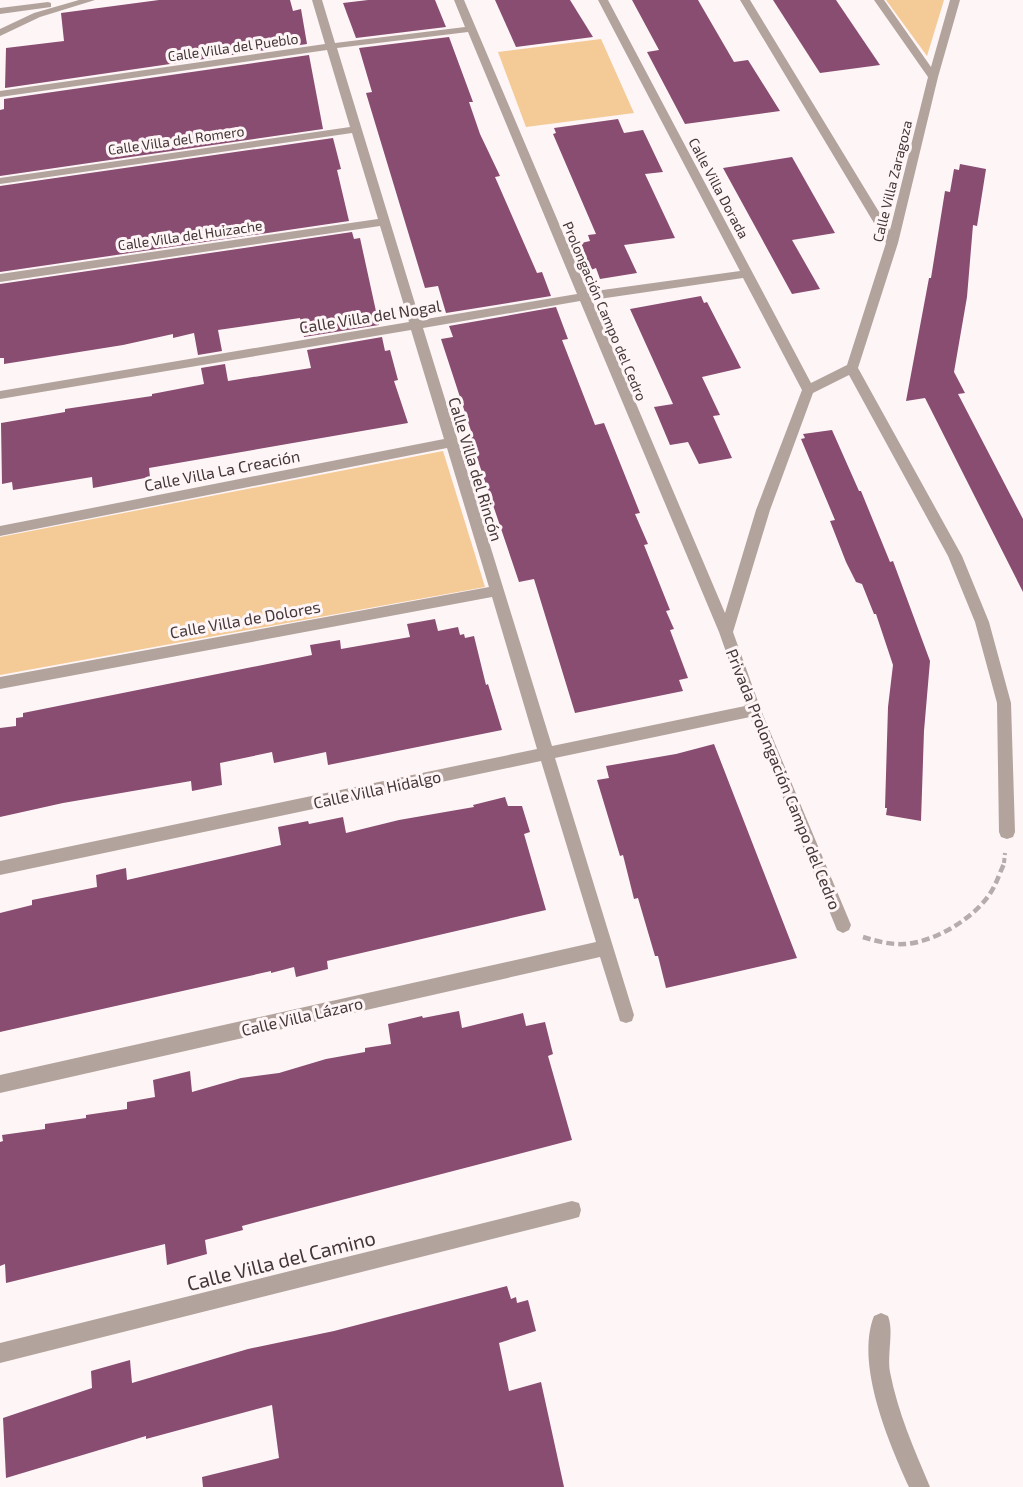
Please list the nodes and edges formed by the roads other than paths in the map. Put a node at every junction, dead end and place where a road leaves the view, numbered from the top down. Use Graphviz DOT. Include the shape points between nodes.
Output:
graph roads {
  1 [pos="88,0"];
  2 [pos="317,0"];
  3 [pos="459,0"];
  4 [pos="603,0"];
  5 [pos="745,0"];
  6 [pos="879,0"];
  7 [pos="955,0"];
  8 [pos="0,11"];
  9 [pos="471,29"];
  10 [pos="0,33"];
  11 [pos="331,46"];
  12 [pos="933,77"];
  13 [pos="0,94"];
  14 [pos="357,129"];
  15 [pos="0,182"];
  16 [pos="385,222"];
  17 [pos="892,243"];
  18 [pos="746,274"];
  19 [pos="0,278"];
  20 [pos="583,297"];
  21 [pos="416,326"];
  22 [pos="852,368"];
  23 [pos="808,390"];
  24 [pos="0,395"];
  25 [pos="451,442"];
  26 [pos="0,531"];
  27 [pos="496,591"];
  28 [pos="726,632"];
  29 [pos="0,683"];
  30 [pos="754,710"];
  31 [pos="545,754"];
  32 [pos="1007,832"];
  33 [pos="0,868"];
  34 [pos="843,924"];
  35 [pos="603,948"];
  36 [pos="626,1015"];
  37 [pos="0,1084"];
  38 [pos="572,1210"];
  39 [pos="881,1323"];
  40 [pos="0,1353"];
  41 [pos="920,1487"];
  1 -- 8 [label="street"];
  1 -- 10 [label="street" via="37,15"];
  2 -- 11 [label="street, Calle Villa del Rincón"];
  3 -- 9 [label="street, Prolongación Campo del Cedro"];
  4 -- 18 [label="street, Calle Villa Dorada"];
  5 -- 17 [label="street"];
  6 -- 12 [label="street"];
  7 -- 12 [label="street, Calle Villa Zaragoza"];
  9 -- 11 [label="street, Calle Villa del Pueblo"];
  9 -- 20 [label="street, Prolongación Campo del Cedro"];
  11 -- 13 [label="street, Calle Villa del Pueblo"];
  11 -- 14 [label="street, Calle Villa del Rincón"];
  12 -- 17 [label="street, Calle Villa Zaragoza"];
  14 -- 15 [label="street, Calle Villa del Romero"];
  14 -- 16 [label="street, Calle Villa del Rincón"];
  16 -- 19 [label="street, Calle Villa del Huizache"];
  16 -- 21 [label="street, Calle Villa del Rincón"];
  17 -- 22 [label="street, Calle Villa Zaragoza"];
  18 -- 20 [label="street, Calle Villa del Nogal"];
  18 -- 23 [label="street, Calle Villa Dorada"];
  20 -- 21 [label="street, Calle Villa del Nogal"];
  20 -- 28 [label="street, Prolongación Campo del Cedro"];
  21 -- 24 [label="street, Calle Villa del Nogal"];
  21 -- 25 [label="street, Calle Villa del Rincón"];
  22 -- 23 [label="street"];
  22 -- 32 [label="street" via="955,556 982,622 1004,704"];
  23 -- 28 [label="street" via="763,510"];
  25 -- 26 [label="street, Calle Villa La Creación"];
  25 -- 27 [label="street, Calle Villa del Rincón"];
  27 -- 29 [label="street, Calle Villa de Dolores"];
  27 -- 31 [label="street, Calle Villa del Rincón"];
  28 -- 30 [label="street, Privada Prolongación Campo del Cedro"];
  30 -- 31 [label="street, Calle Villa Hidalgo"];
  30 -- 34 [label="street, Privada Prolongación Campo del Cedro"];
  31 -- 33 [label="street, Calle Villa Hidalgo"];
  31 -- 35 [label="street, Calle Villa del Rincón"];
  35 -- 36 [label="street, Calle Villa del Rincón"];
  35 -- 37 [label="street, Calle Villa Lázaro"];
  38 -- 40 [label="street, Calle Villa del Camino"];
  39 -- 41 [label="street" via="878,1355 887,1396"];
}
